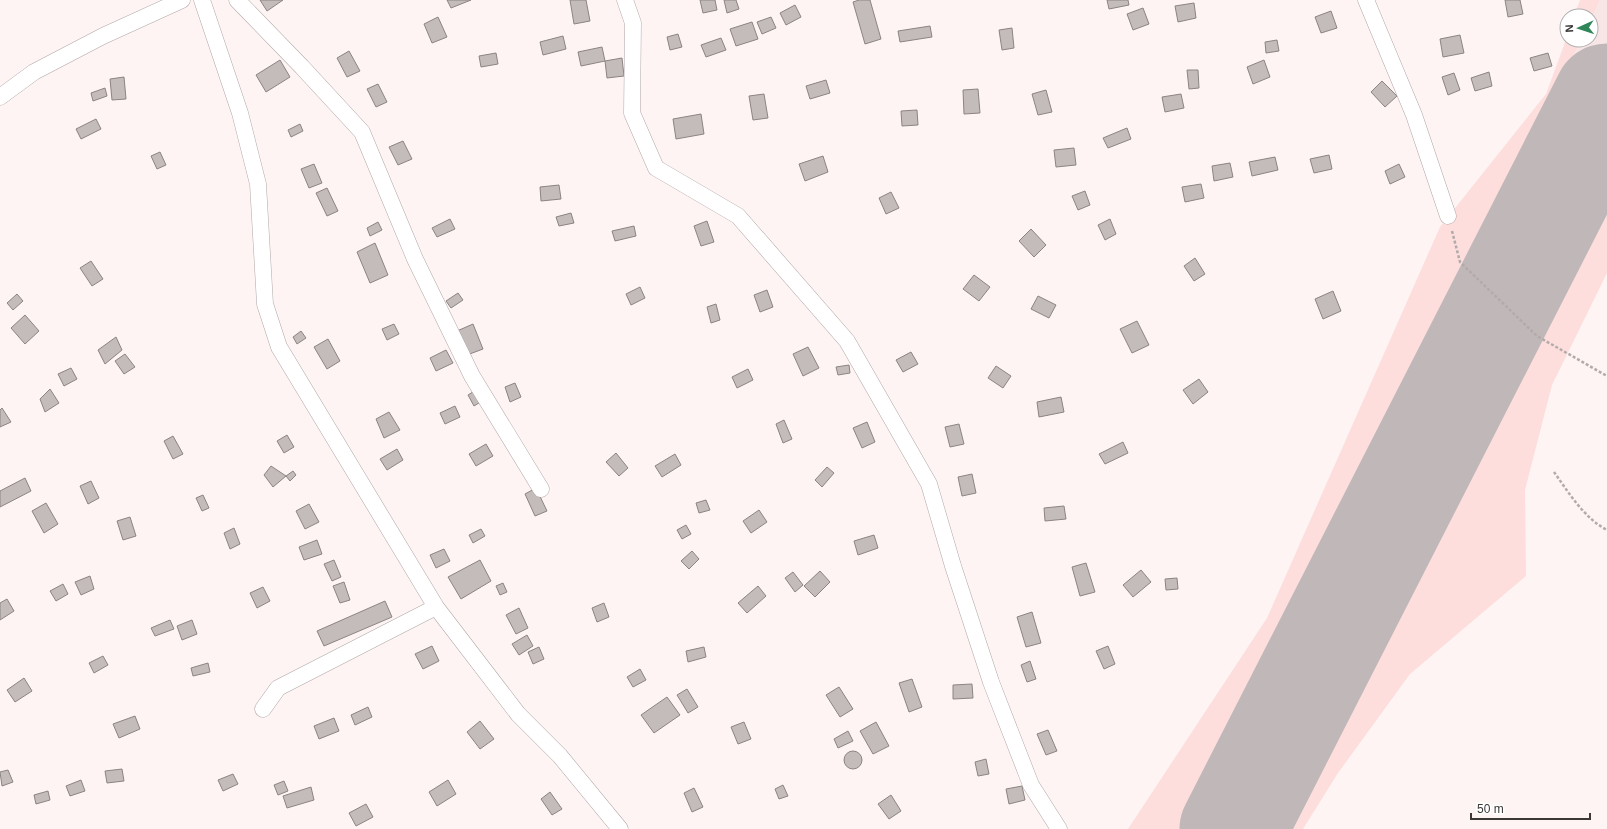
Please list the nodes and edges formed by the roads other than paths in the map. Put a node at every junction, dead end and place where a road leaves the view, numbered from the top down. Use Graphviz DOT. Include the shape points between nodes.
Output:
graph roads {
  1 [pos="182,0"];
  2 [pos="202,0"];
  3 [pos="237,0"];
  4 [pos="625,0"];
  5 [pos="1366,0"];
  6 [pos="0,97"];
  7 [pos="1448,216"];
  8 [pos="541,489"];
  9 [pos="436,607"];
  10 [pos="263,709"];
  11 [pos="620,829"];
  12 [pos="1059,829"];
  1 -- 6 [label="street" via="103,36 34,72"];
  2 -- 9 [label="street" via="240,113 258,184 265,304 279,346"];
  3 -- 8 [label="street" via="362,132 415,259 472,376"];
  4 -- 12 [label="street" via="633,23 632,113 656,168 738,216 847,341 929,484 994,690 1031,785"];
  5 -- 7 [label="street" via="1414,115"];
  9 -- 10 [label="street" via="278,688"];
  9 -- 11 [label="street" via="518,714 560,756"];
}
